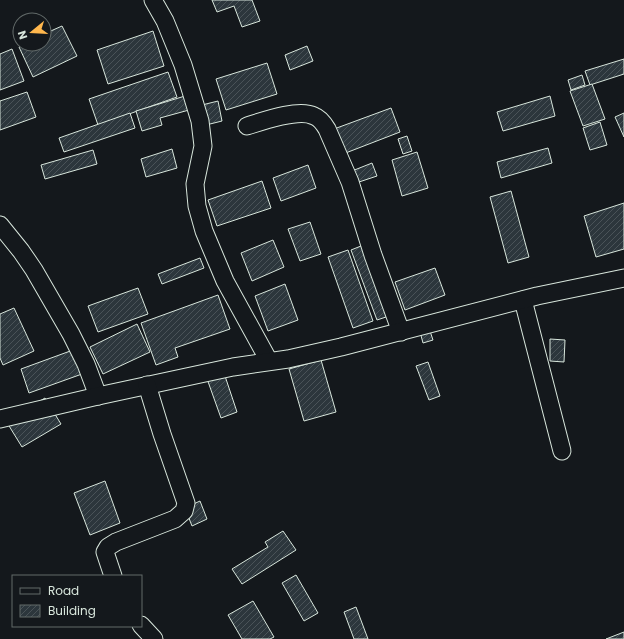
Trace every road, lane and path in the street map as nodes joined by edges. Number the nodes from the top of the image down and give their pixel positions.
1 (153, 0) edge
2 (247, 126) dead end
3 (0, 225) edge
4 (624, 278) edge
5 (523, 300) junction
6 (401, 332) junction
7 (269, 361) junction
8 (147, 385) junction
9 (98, 396) junction
10 (0, 420) edge
11 (562, 451) dead end
12 (113, 575) edge
13 (142, 626) edge
14 (154, 639) edge

1 - 7 street
2 - 6 street
3 - 9 street
4 - 5 street
5 - 6 street
5 - 11 street
6 - 7 street
7 - 8 street
8 - 9 street
8 - 12 street
9 - 10 street
13 - 14 street

